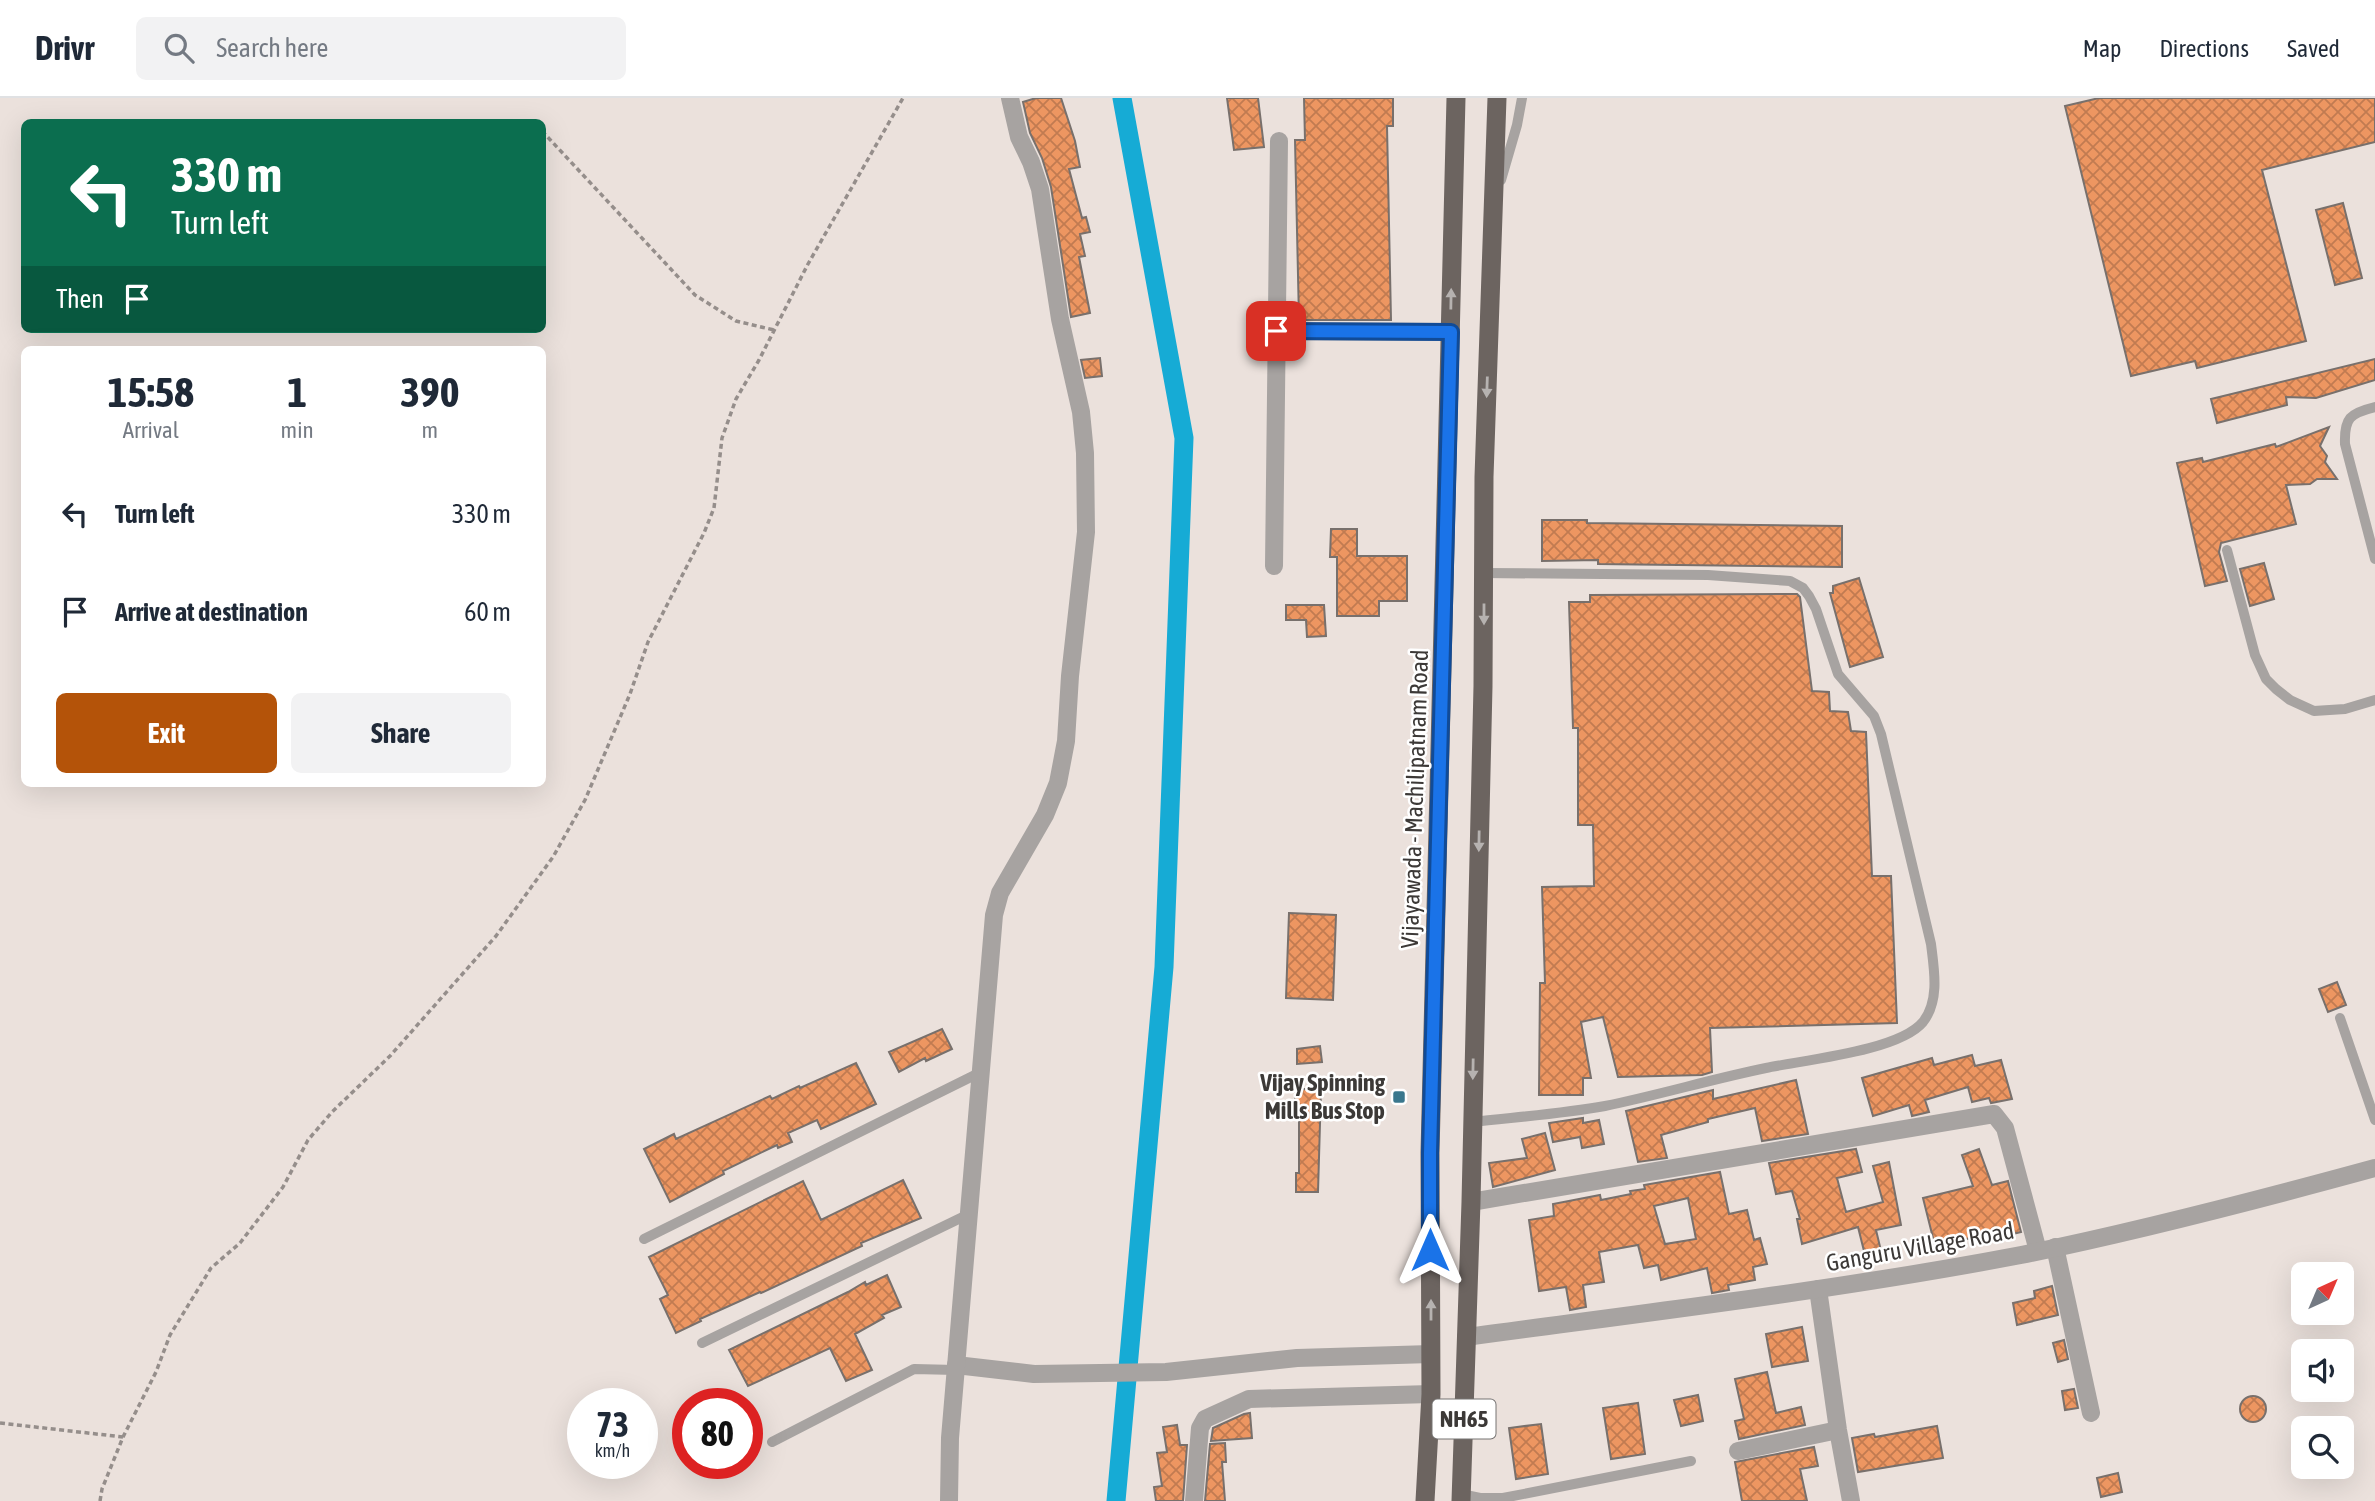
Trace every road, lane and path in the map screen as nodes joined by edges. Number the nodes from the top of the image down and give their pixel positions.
1 (903, 98) edge
2 (1010, 98) edge
3 (1456, 98) edge
4 (1497, 98) edge
5 (1522, 98) edge
6 (546, 135) edge
7 (1279, 141) dead end
8 (1493, 206) junction
9 (774, 330) junction
10 (1276, 331) junction
11 (1451, 332) junction
12 (2375, 407) edge
13 (2227, 550) dead end
14 (2375, 559) edge
15 (1274, 566) dead end
16 (1484, 573) junction
17 (2375, 700) edge
18 (2340, 1018) dead end
19 (981, 1072) junction
20 (2375, 1121) edge
21 (1472, 1122) junction
22 (2373, 1165) edge
23 (1471, 1202) junction
24 (969, 1214) junction
25 (644, 1238) dead end
26 (2046, 1249) junction
27 (1818, 1289) junction
28 (1466, 1336) junction
29 (702, 1343) dead end
30 (1431, 1354) junction
31 (956, 1367) junction
32 (1431, 1394) junction
33 (2091, 1413) dead end
34 (0, 1423) edge
35 (1838, 1430) junction
36 (123, 1437) junction
37 (772, 1442) dead end
38 (1738, 1451) dead end
39 (1691, 1461) dead end
40 (1461, 1497) edge
41 (100, 1501) edge
42 (949, 1501) edge
43 (1194, 1501) edge
44 (1425, 1501) edge
45 (1851, 1501) edge

1 - 9 path
2 - 19 street
11 -> 3 highway, Vijayawada - Machilipatnam Road / NH65
4 - 8 highway, NH65
5 - 8 lane
6 - 9 path
7 - 10 street
8 -> 16 highway, NH65
9 - 36 path
10 - 11 street
10 - 15 street
30 -> 11 highway, Vijayawada - Machilipatnam Road / NH65
12 - 14 lane
13 - 17 lane
16 -> 21 highway, NH65
16 - 21 lane
18 - 20 lane
19 - 24 street
19 - 25 lane
21 - 23 highway, NH65
22 - 26 street, Ganguru Village Road
23 - 26 street
23 - 28 highway, NH65
24 - 29 lane
24 - 31 street
26 - 27 street, Ganguru Village Road
26 - 33 street
27 - 28 street, Ganguru Village Road
27 - 35 street
28 - 40 highway, NH65
30 - 31 street
30 - 32 highway, Vijayawada - Machilipatnam Road / NH65
31 - 37 lane
31 - 42 street
32 - 43 street
32 - 44 highway, Vijayawada - Machilipatnam Road / NH65
34 - 36 path
35 - 38 street
35 - 45 street
36 - 41 path
39 - 40 lane

